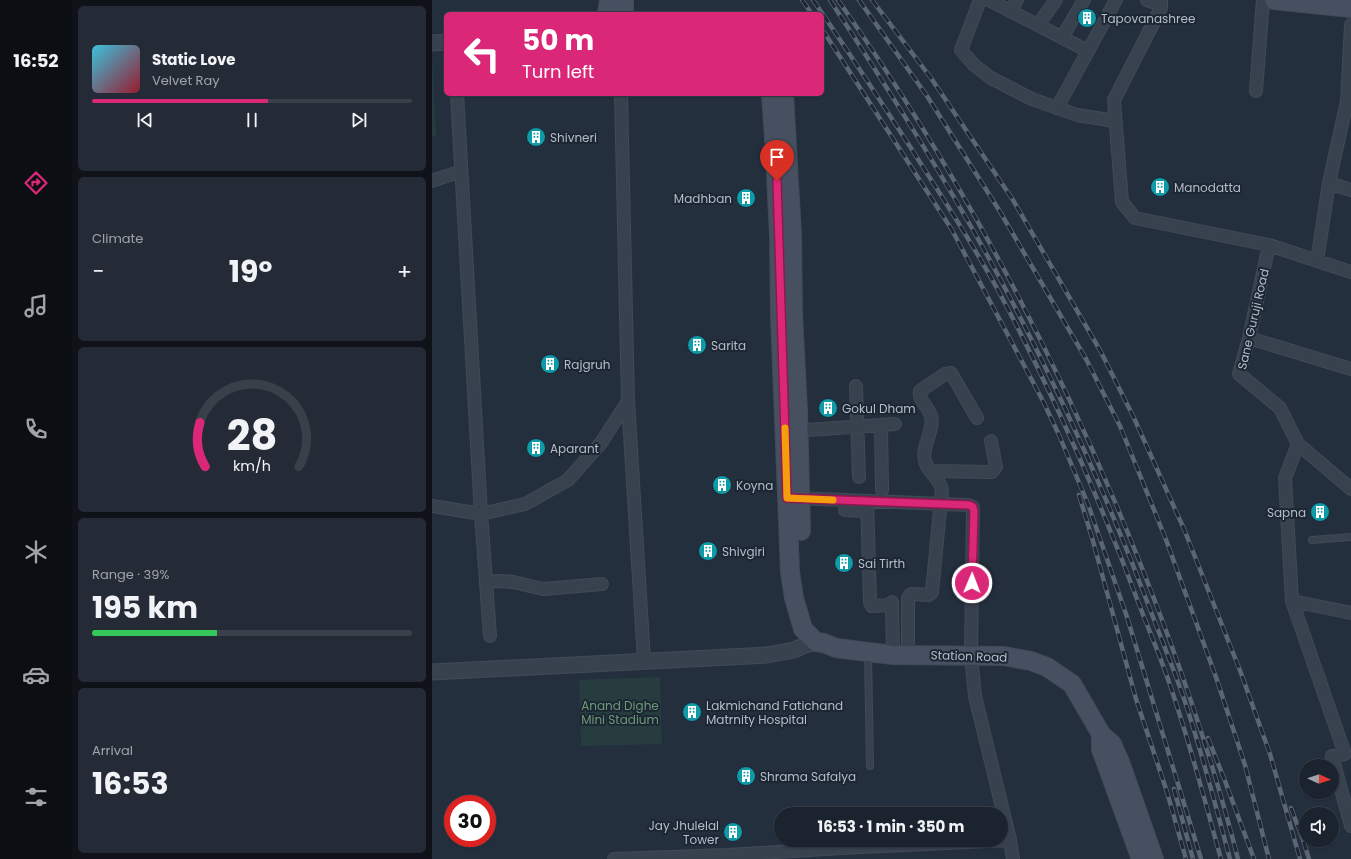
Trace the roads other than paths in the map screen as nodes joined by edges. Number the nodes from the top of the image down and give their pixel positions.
1 (598, 0) edge
2 (608, 0) edge
3 (624, 0) edge
4 (980, 0) edge
5 (989, 0) edge
6 (1017, 0) edge
7 (1056, 0) edge
8 (1084, 0) edge
9 (1116, 0) edge
10 (1147, 0) edge
11 (1154, 0) edge
12 (1161, 0) edge
13 (1263, 0) edge
14 (1274, 0) edge
15 (1351, 8) edge
16 (1010, 11) junction
17 (601, 12) edge
18 (607, 12) edge
19 (624, 12) edge
20 (1351, 24) edge
21 (1038, 25) junction
22 (1062, 38) junction
23 (444, 42) edge
24 (432, 43) edge
25 (1088, 51) junction
26 (1256, 91) dead end
27 (457, 96) edge
28 (621, 96) edge
29 (771, 96) edge
30 (784, 96) edge
31 (1057, 108) junction
32 (1116, 122) junction
33 (782, 153) junction
34 (461, 171) junction
35 (432, 181) edge
36 (1330, 183) junction
37 (1351, 190) edge
38 (1269, 245) junction
39 (1317, 261) junction
40 (1351, 272) edge
41 (1249, 338) junction
42 (1351, 368) edge
43 (856, 386) dead end
44 (628, 402) junction
45 (977, 418) dead end
46 (895, 424) dead end
47 (881, 425) junction
48 (857, 427) junction
49 (792, 431) junction
50 (991, 441) dead end
51 (1298, 444) junction
52 (930, 471) junction
53 (859, 477) dead end
54 (1351, 488) edge
55 (882, 490) dead end
56 (794, 498) junction
57 (940, 504) junction
58 (432, 506) edge
59 (867, 506) junction
60 (845, 510) dead end
61 (481, 514) junction
62 (1351, 536) edge
63 (1312, 540) dead end
64 (486, 582) junction
65 (602, 584) dead end
66 (1292, 601) junction
67 (1351, 613) edge
68 (490, 636) dead end
69 (816, 642) junction
70 (868, 652) junction
71 (901, 655) junction
72 (971, 655) junction
73 (644, 660) junction
74 (432, 672) edge
75 (1348, 753) edge
76 (870, 766) dead end
77 (1131, 812) junction
78 (1351, 826) edge
79 (1010, 840) junction
80 (842, 853) edge
81 (729, 857) edge
82 (614, 859) edge
83 (637, 859) edge
84 (1013, 859) edge
85 (1141, 859) edge
86 (1154, 859) edge

1 - 17 street
2 - 18 main road
3 - 19 main road
4 - 31 street
5 - 16 street
6 - 16 street
7 - 21 street
8 - 22 street
9 - 25 street
10 - 11 street
12 - 32 street
13 - 26 street
14 - 15 main road
16 - 21 street
20 - 36 street
21 - 22 street
22 - 25 street
23 - 24 street
25 - 31 street
27 - 34 street
28 - 44 street
29 - 33 main road
30 - 33 main road
31 - 32 street
32 - 38 street
33 - 49 main road
34 - 35 street
34 - 61 street
36 - 37 street
36 - 39 street
38 - 39 street
38 - 41 street, Sane Guruji Road
39 - 40 street
41 - 42 street
41 - 51 street, Sane Guruji Road
43 - 48 street
44 - 61 street
44 - 73 street
45 - 52 street
46 - 47 street
47 - 48 street
47 - 55 street
48 - 49 street
48 - 53 street
49 - 56 main road
50 - 52 street
51 - 54 street, Sane Guruji Road
51 - 66 street
52 - 57 street
56 - 59 street
56 - 69 main road
57 - 59 street
57 - 71 street
57 - 72 street
58 - 61 street
59 - 60 street
59 - 71 street
61 - 64 street
62 - 63 lane
64 - 65 street
64 - 68 street
66 - 67 street
66 - 75 street
69 - 70 main road, Station Road
69 - 73 street
70 - 71 main road, Station Road
70 - 76 lane
71 - 72 main road, Station Road
72 - 77 main road, Station Road
72 - 79 street
73 - 74 street
75 - 78 street
77 - 85 main road, Station Road
77 - 86 main road
79 - 80 street
79 - 84 street
80 - 81 street
81 - 83 street
82 - 83 street

